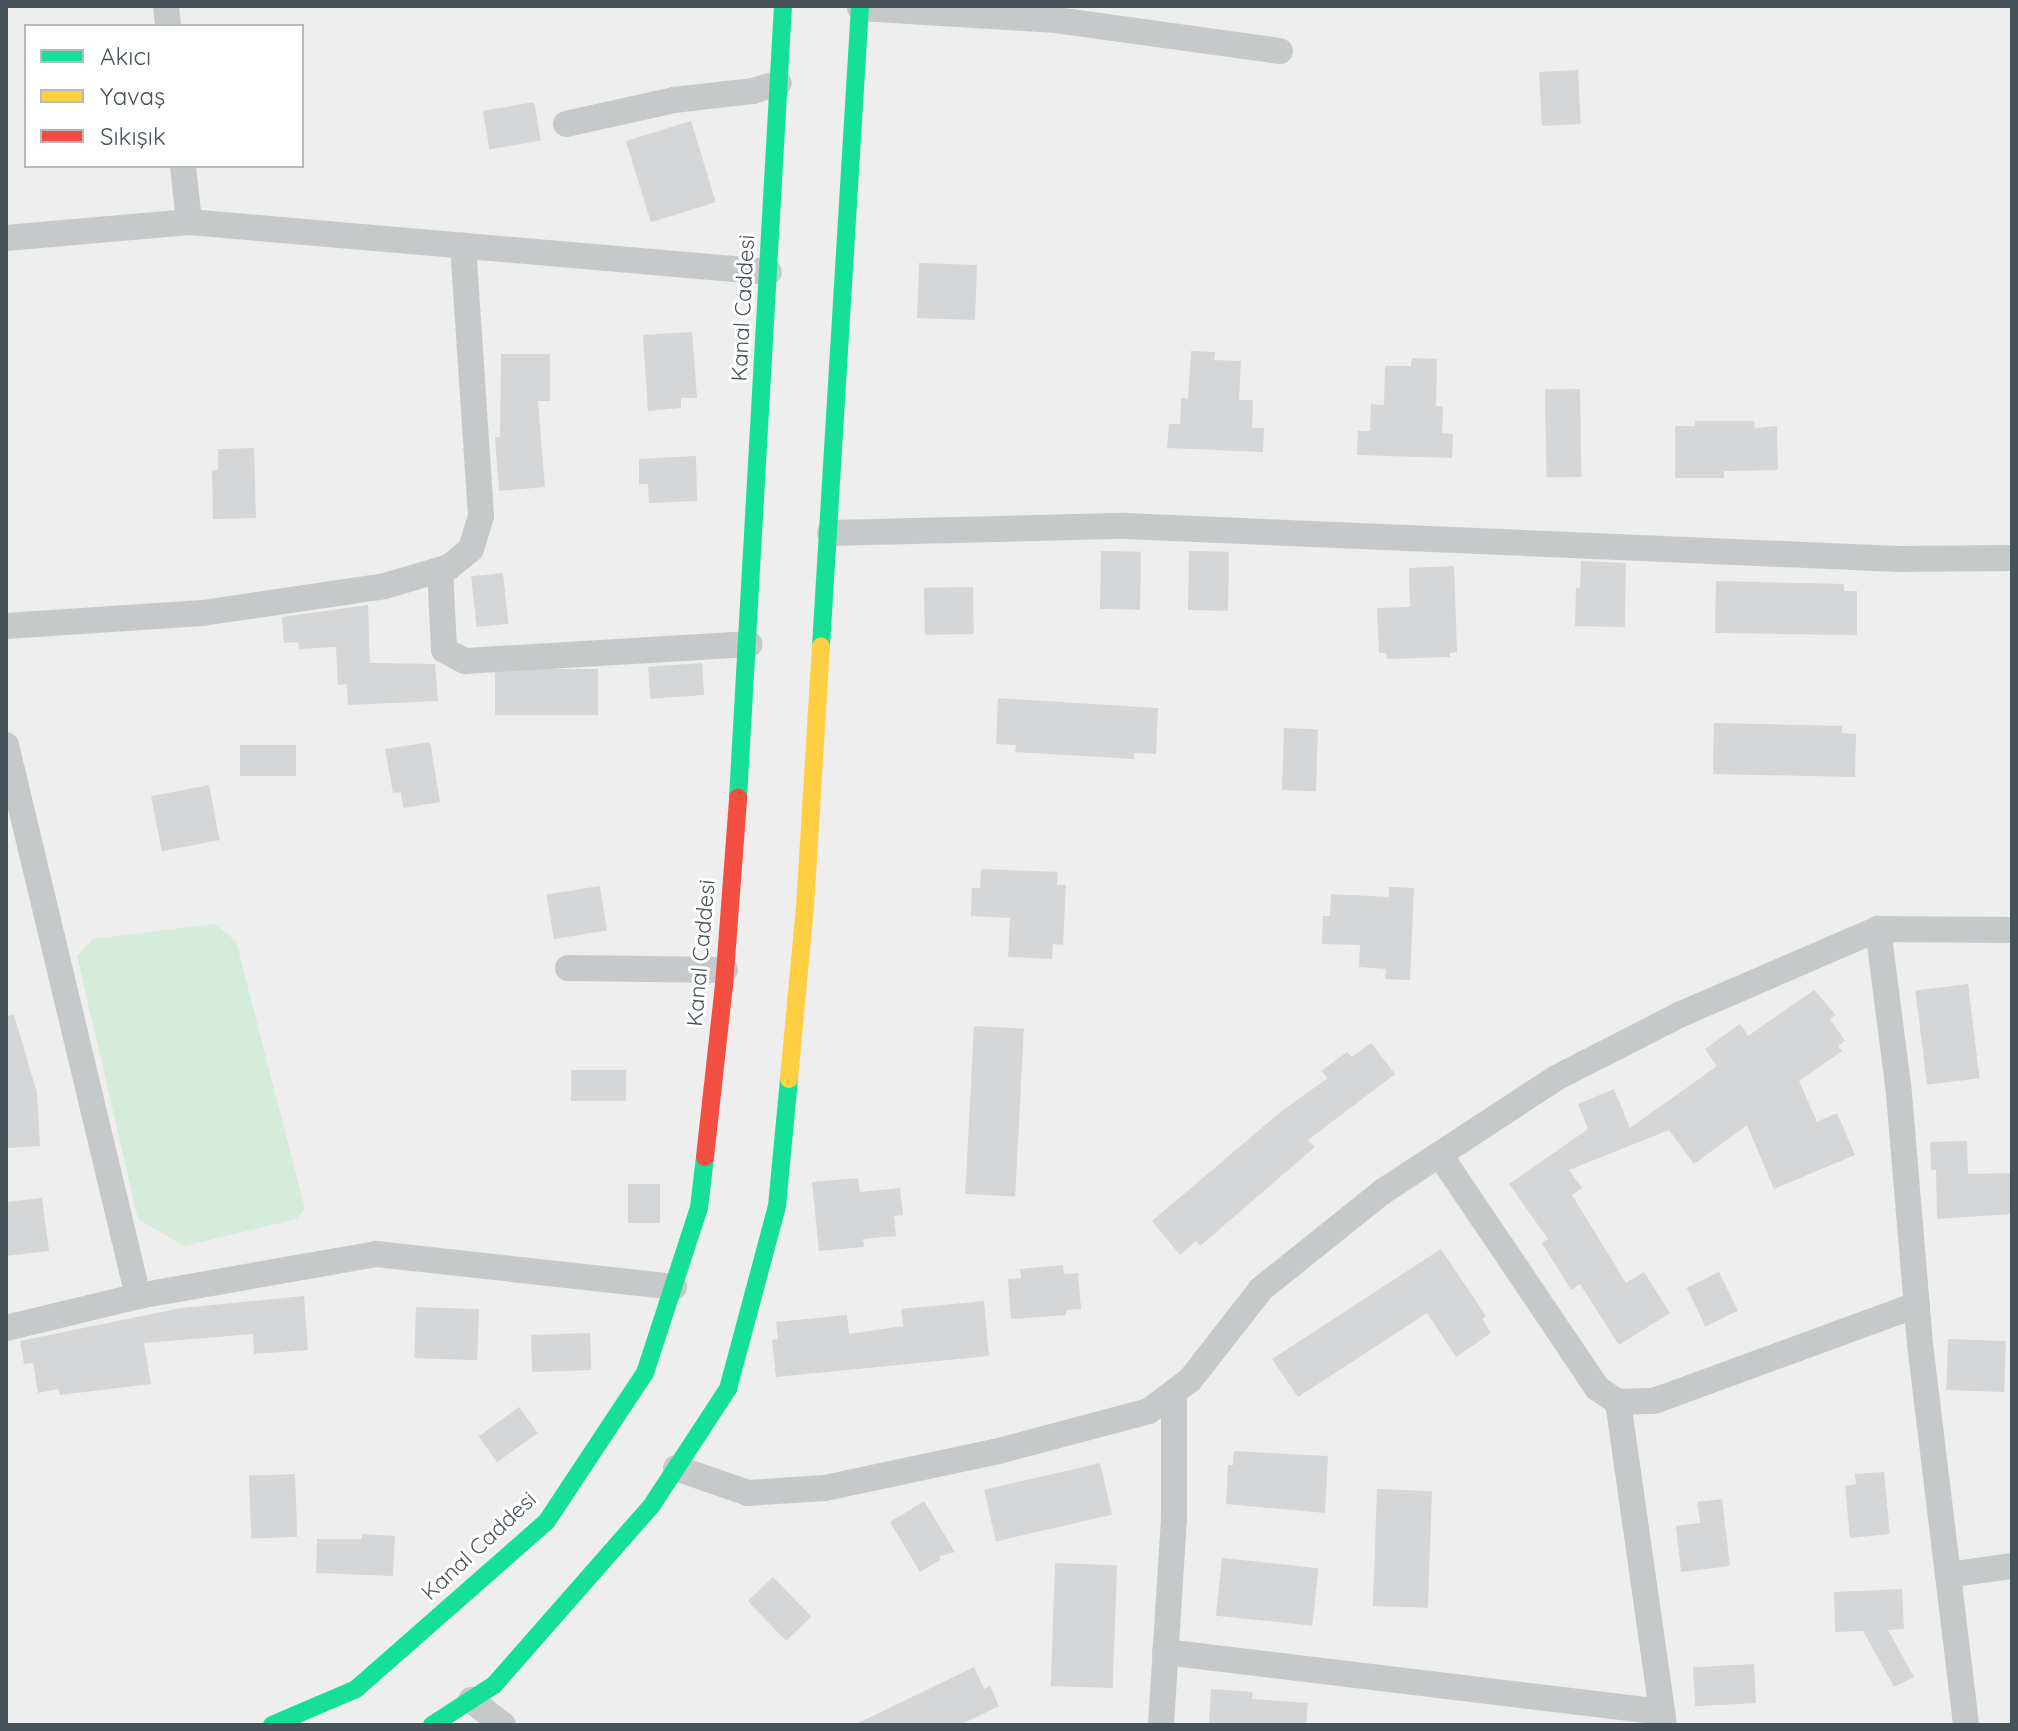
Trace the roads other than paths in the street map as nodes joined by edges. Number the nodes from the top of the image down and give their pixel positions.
1 (783, 6) edge
2 (860, 7) edge
3 (1280, 51) dead end
4 (779, 83) junction
5 (566, 124) dead end
6 (183, 168) edge
7 (189, 222) junction
8 (6, 238) edge
9 (463, 246) junction
10 (769, 272) junction
11 (830, 533) junction
12 (2012, 558) edge
13 (440, 570) junction
14 (6, 626) edge
15 (749, 644) junction
16 (6, 745) edge
17 (1878, 929) junction
18 (2012, 930) edge
19 (568, 968) dead end
20 (725, 970) junction
21 (1440, 1155) junction
22 (674, 1287) junction
23 (138, 1296) junction
24 (1917, 1305) junction
25 (6, 1328) edge
26 (1174, 1392) junction
27 (1618, 1402) junction
28 (676, 1468) junction
29 (2012, 1566) edge
30 (1948, 1575) junction
31 (1165, 1652) junction
32 (471, 1700) junction
33 (1663, 1718) edge
34 (272, 1725) edge
35 (432, 1725) edge
36 (503, 1725) edge
37 (1161, 1725) edge
38 (1966, 1725) edge

1 - 4 main road, Kanal Caddesi
2 - 3 street
2 - 11 main road
4 - 5 street
4 - 10 main road, Kanal Caddesi
6 - 7 street
7 - 8 street
7 - 9 street
9 - 10 street
9 - 13 street
10 - 15 main road, Kanal Caddesi
11 - 12 street
11 - 28 main road
13 - 14 street
13 - 15 street
15 - 20 main road, Kanal Caddesi
16 - 23 street
17 - 18 street
17 - 21 street
17 - 24 street
19 - 20 street
20 - 22 main road, Kanal Caddesi
21 - 26 street
21 - 27 street
22 - 23 street
22 - 34 main road, Kanal Caddesi
23 - 25 street
24 - 27 street
24 - 30 street
26 - 28 street
26 - 31 street
27 - 33 street
28 - 32 main road
29 - 30 street
30 - 38 street
31 - 33 street
31 - 37 street
32 - 35 main road
32 - 36 street

